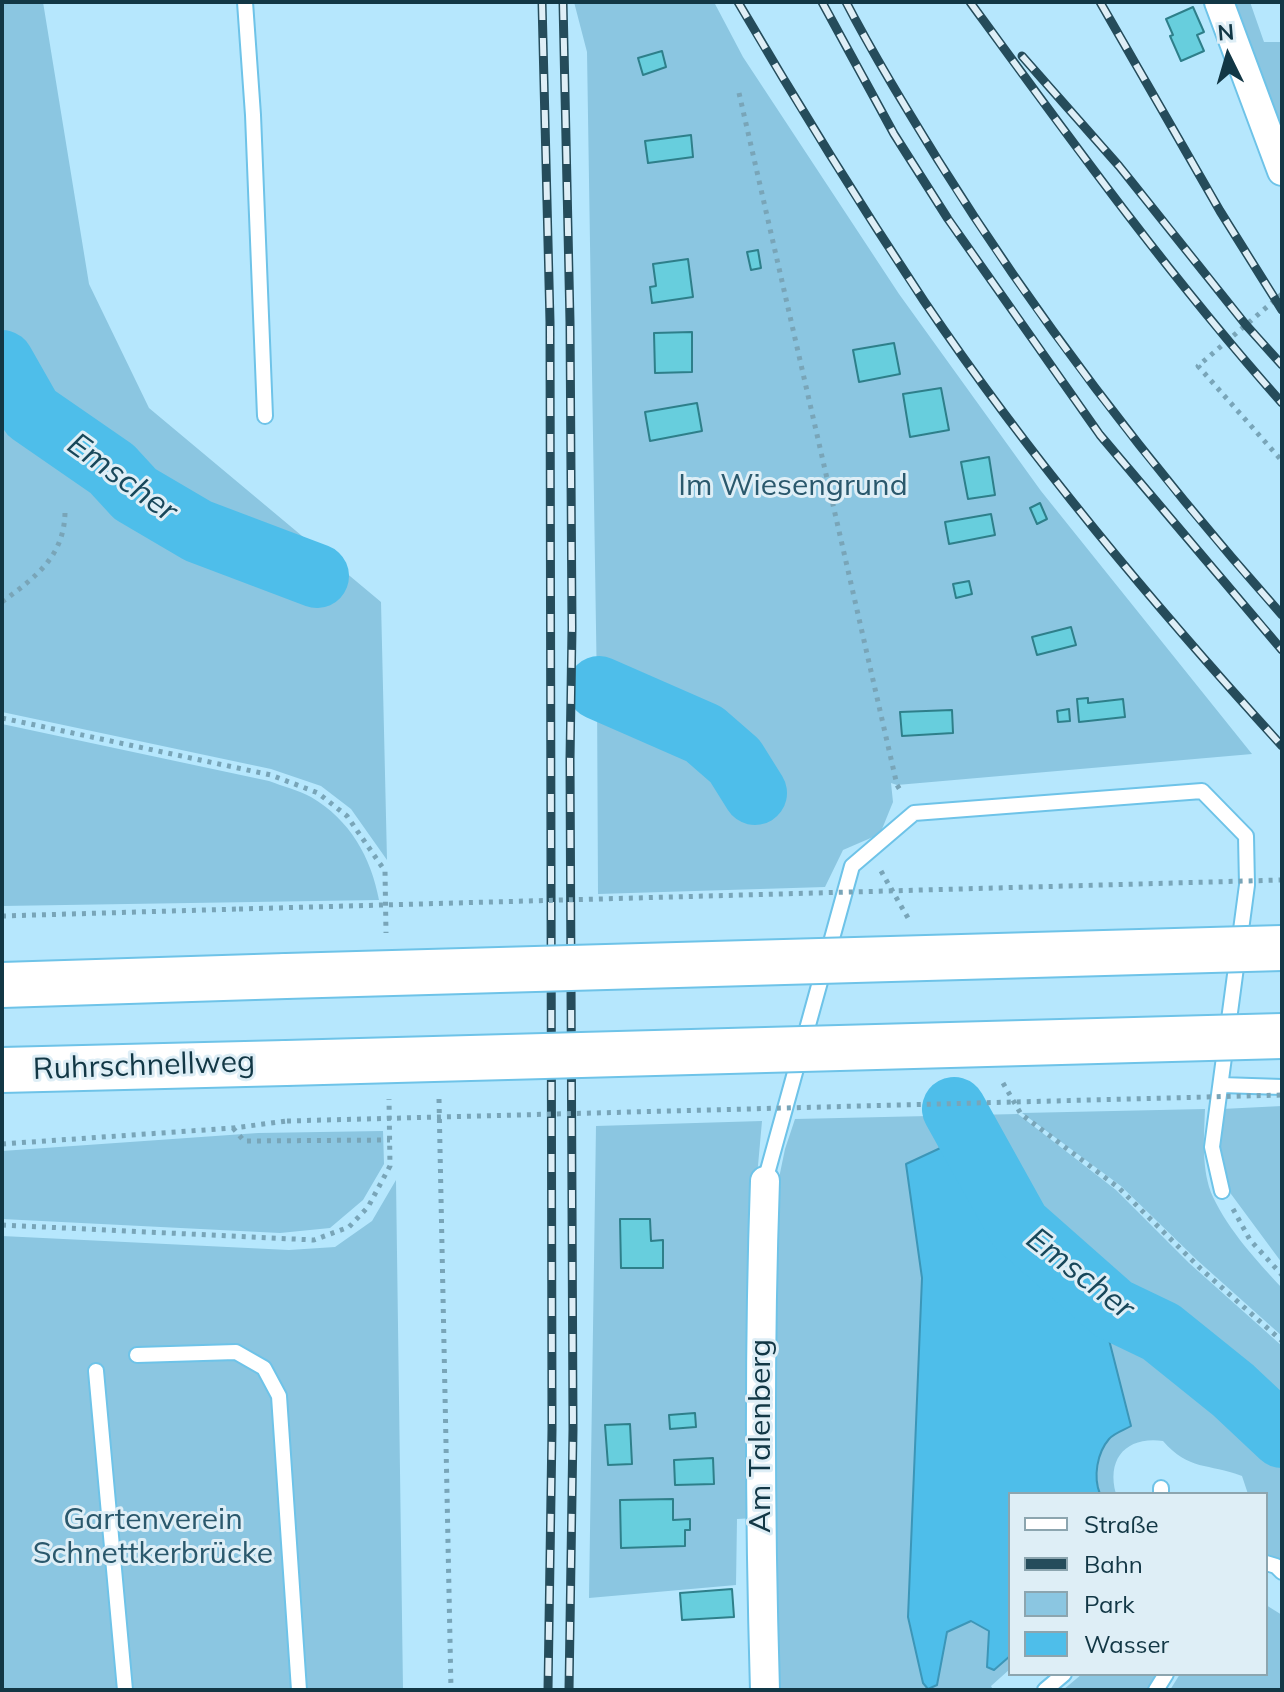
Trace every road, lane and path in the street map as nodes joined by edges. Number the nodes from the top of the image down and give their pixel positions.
1 (245, 2) edge
2 (1219, 2) edge
3 (739, 93) dead end
4 (1282, 171) edge
5 (1282, 294) edge
6 (265, 416) dead end
7 (1282, 461) edge
8 (65, 508) dead end
9 (2, 602) edge
10 (914, 813) junction
11 (870, 851) junction
12 (1282, 880) edge
13 (2, 916) edge
14 (909, 920) dead end
15 (1282, 948) edge
16 (2, 985) edge
17 (1282, 1036) edge
18 (2, 1070) edge
19 (997, 1073) dead end
20 (1221, 1085) junction
21 (1282, 1087) edge
22 (439, 1094) dead end
23 (1282, 1095) edge
24 (233, 1128) junction
25 (390, 1140) dead end
26 (2, 1144) edge
27 (765, 1181) joint
28 (1222, 1191) joint
29 (1282, 1275) edge
30 (1282, 1341) edge
31 (137, 1355) dead end
32 (96, 1371) dead end
33 (1062, 1676) edge
34 (125, 1690) edge
35 (299, 1690) edge
36 (451, 1690) edge
37 (765, 1690) edge
38 (1045, 1690) edge

1 - 6 lane
2 - 4 street
3 - 10 path
5 - 7 path
8 - 9 path
10 - 11 lane
10 - 20 lane
11 - 14 path
11 - 27 lane
12 - 13 path, bridge
15 - 16 highway, bridge
17 - 18 highway, Ruhrschnellweg, bridge
19 - 30 path
20 - 21 lane
20 - 28 lane
22 - 36 path
23 - 24 path, bridge
24 - 25 path
24 - 26 path
27 - 37 street, Am Talenberg
28 - 29 path
31 - 35 lane
32 - 34 lane
33 - 38 lane

